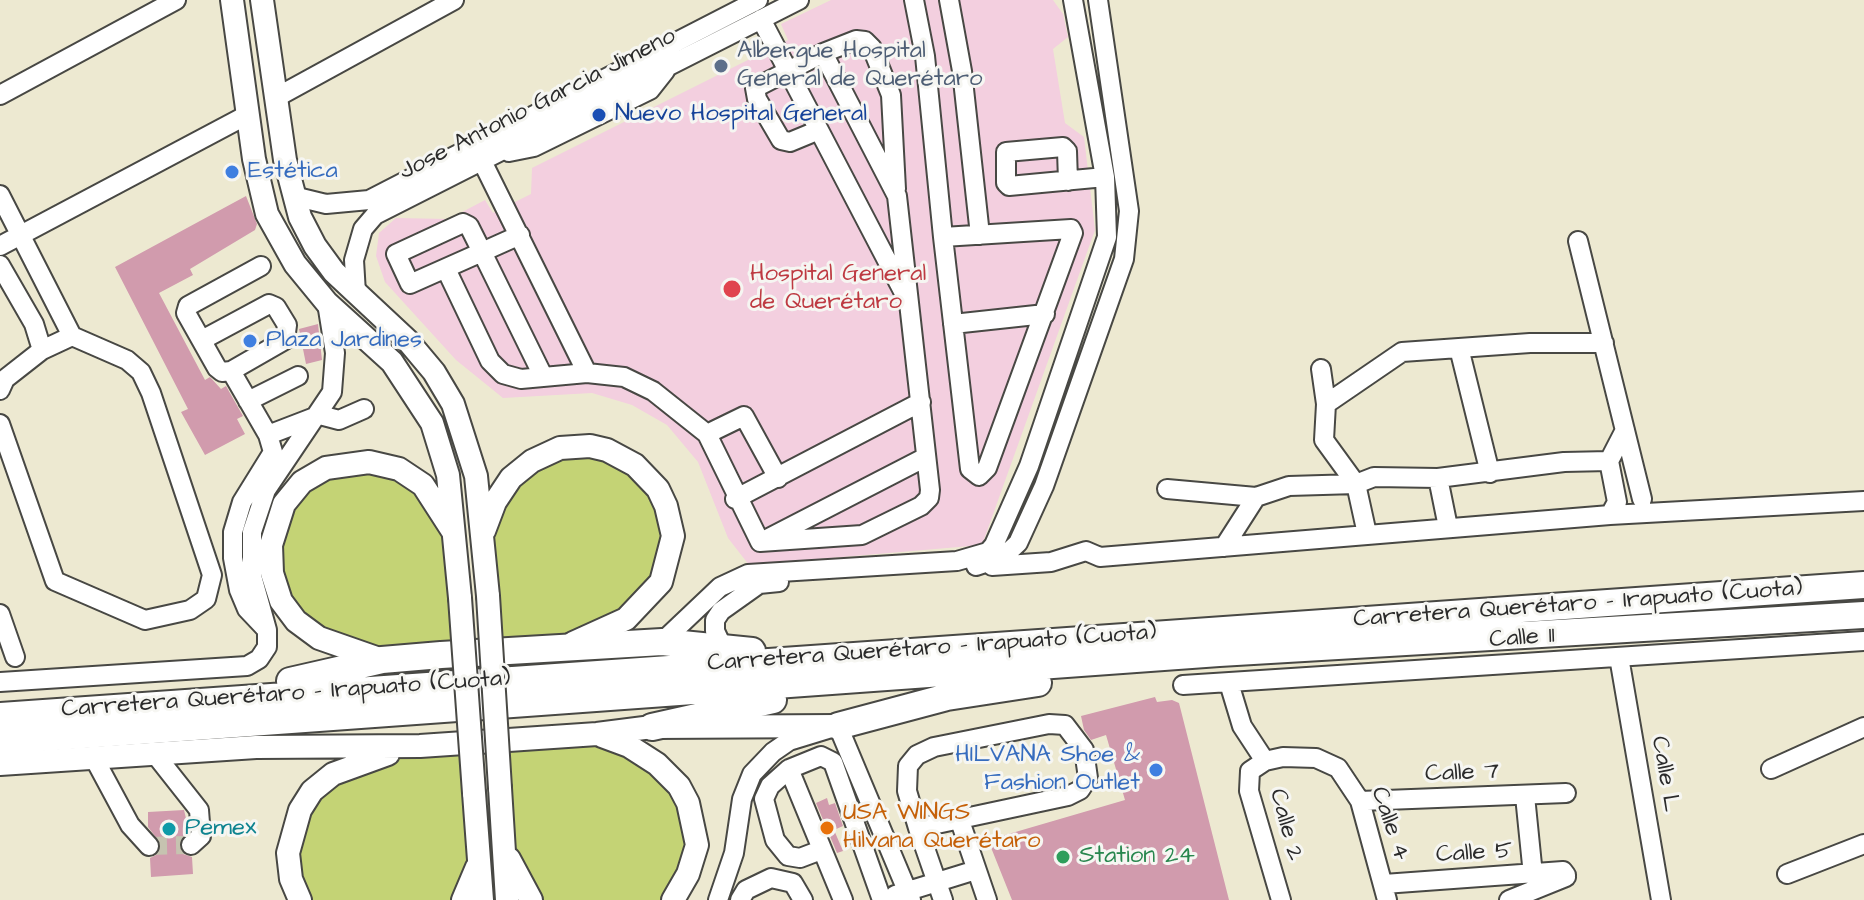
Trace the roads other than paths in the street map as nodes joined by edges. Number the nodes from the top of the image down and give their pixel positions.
1 (176, 0) edge
2 (232, 0) edge
3 (262, 0) edge
4 (454, 0) edge
5 (799, 0) edge
6 (914, 0) edge
7 (949, 0) edge
8 (1098, 0) edge
9 (1074, 1) edge
10 (759, 9) edge
11 (823, 53) junction
12 (789, 69) junction
13 (0, 95) edge
14 (277, 97) junction
15 (247, 115) junction
16 (819, 130) junction
17 (969, 137) junction
18 (935, 138) junction
19 (481, 153) junction
20 (1105, 177) junction
21 (1068, 181) dead end
22 (403, 192) junction
23 (0, 195) edge
24 (293, 196) junction
25 (897, 196) junction
26 (23, 233) junction
27 (520, 235) junction
28 (980, 235) junction
29 (943, 237) junction
30 (1578, 241) dead end
31 (0, 246) edge
32 (482, 252) junction
33 (0, 265) edge
34 (261, 266) dead end
35 (446, 269) junction
36 (356, 293) junction
37 (327, 303) junction
38 (909, 304) junction
39 (1045, 314) junction
40 (953, 324) junction
41 (72, 336) junction
42 (202, 340) junction
43 (1604, 343) junction
44 (1459, 348) junction
45 (42, 350) junction
46 (1029, 360) junction
47 (1321, 369) dead end
48 (231, 371) junction
49 (1062, 371) junction
50 (587, 373) junction
51 (298, 376) dead end
52 (543, 376) junction
53 (0, 390) edge
54 (248, 401) junction
55 (921, 402) junction
56 (1326, 404) junction
57 (364, 409) dead end
58 (320, 415) junction
59 (0, 424) edge
60 (1625, 430) junction
61 (707, 434) junction
62 (268, 435) junction
63 (926, 457) junction
64 (1609, 461) junction
65 (1490, 473) junction
66 (778, 478) junction
67 (1438, 478) junction
68 (1356, 484) junction
69 (1167, 489) dead end
70 (1256, 497) junction
71 (735, 499) junction
72 (1864, 501) edge
73 (1645, 506) junction
74 (1613, 509) junction
75 (1448, 527) junction
76 (1367, 534) junction
77 (456, 535) junction
78 (483, 536) junction
79 (760, 542) junction
80 (1224, 547) junction
81 (957, 561) junction
82 (976, 566) junction
83 (1864, 585) edge
84 (0, 614) edge
85 (1864, 615) edge
86 (267, 630) junction
87 (1864, 641) edge
88 (662, 642) junction
89 (722, 646) junction
90 (556, 649) junction
91 (1219, 653) junction
92 (15, 657) dead end
93 (1619, 657) junction
94 (800, 658) junction
95 (382, 660) junction
96 (860, 680) junction
97 (0, 682) edge
98 (1229, 683) junction
99 (1183, 685) dead end
100 (197, 702) junction
101 (0, 716) edge
102 (838, 726) junction
103 (652, 727) junction
104 (1864, 727) edge
105 (597, 734) junction
106 (0, 741) edge
107 (420, 746) junction
108 (154, 753) junction
109 (94, 758) junction
110 (1265, 761) junction
111 (0, 764) edge
112 (789, 769) junction
113 (1771, 769) dead end
114 (1566, 793) dead end
115 (1525, 796) junction
116 (1360, 801) junction
117 (959, 818) junction
118 (918, 828) junction
119 (1864, 844) edge
120 (191, 845) dead end
121 (149, 846) dead end
122 (504, 847) junction
123 (821, 850) junction
124 (480, 858) junction
125 (976, 870) junction
126 (1787, 874) dead end
127 (1533, 875) junction
128 (936, 882) junction
129 (1385, 892) edge
130 (909, 895) edge
131 (300, 900) edge
132 (463, 900) edge
133 (482, 900) edge
134 (507, 900) edge
135 (531, 900) edge
136 (673, 900) edge
137 (718, 900) edge
138 (740, 900) edge
139 (803, 900) edge
140 (843, 900) edge
141 (882, 900) edge
142 (943, 900) edge
143 (987, 900) edge
144 (1281, 900) edge
145 (1509, 900) edge
146 (1661, 900) edge

1 - 13 street
2 - 15 main road
3 - 14 main road
4 - 14 street
5 - 10 street, Jose Antonio Garcia Jimeno
6 - 18 street
7 - 17 street
8 - 82 street
9 - 20 street
10 - 12 street
10 - 19 street, Jose Antonio Garcia Jimeno
10 - 19 street, Jose Antonio Garcia Jimeno
11 - 12 street
11 - 25 street
11 - 25 street
12 - 16 street
12 - 16 street
14 - 24 main road
15 - 26 street
15 - 37 main road
16 - 38 street
17 - 18 street
17 - 28 street
18 - 29 street
19 - 22 street, Jose Antonio Garcia Jimeno
19 - 27 street
20 - 21 street
20 - 49 street
22 - 24 street, Jose Antonio Garcia Jimeno
22 - 36 street, Jose Antonio Garcia Jimeno
23 - 26 street
24 - 36 main road
25 - 38 street
26 - 31 street
26 - 41 street
27 - 32 street
27 - 50 street
28 - 29 street
28 - 39 street
29 - 40 street
30 - 43 street
32 - 35 street
32 - 35 street
32 - 52 street
33 - 45 street
34 - 42 street
35 - 52 street
36 - 78 main road
37 - 58 street
37 - 77 main road
38 - 55 street
39 - 40 street
39 - 46 street
40 - 46 street
41 - 45 street
41 - 59 street
42 - 48 street
42 - 48 street
43 - 44 street
43 - 60 street
44 - 56 street
44 - 65 street
45 - 53 street
46 - 49 street
47 - 56 street
48 - 54 street
49 - 81 street
50 - 52 street
50 - 61 street
51 - 54 street
54 - 62 street
55 - 63 street
55 - 66 street
56 - 68 street
57 - 58 street
58 - 62 street
58 - 86 street
60 - 64 street
60 - 73 street
61 - 66 street
61 - 71 street
62 - 86 street
63 - 79 street
63 - 79 street
64 - 65 street
64 - 74 street
65 - 67 street
66 - 71 street
67 - 68 street
67 - 75 street
68 - 70 street
68 - 76 street
69 - 70 street
70 - 80 street
71 - 79 street
72 - 73 street
73 - 74 street
74 - 75 street
75 - 76 street
76 - 80 street
77 - 95 main road
77 - 124 main road, bridge
78 - 90 main road
78 - 122 main road, bridge
80 - 82 street
81 - 82 street
81 - 88 street
82 - 89 street
83 - 94 highway, Carretera Querétaro - Irapuato (Cuota)
84 - 92 street
85 - 91 highway, Carretera Querétaro - Irapuato (Cuota)
86 - 97 street
87 - 93 street, Calle 11
88 - 89 highway
88 - 90 highway
89 - 94 highway
90 - 95 highway
91 - 96 highway, Carretera Querétaro - Irapuato (Cuota)
91 - 102 highway
93 - 98 street, Calle 11
93 - 146 street, Calle L
94 - 100 highway, Carretera Querétaro - Irapuato (Cuota)
95 - 100 highway
96 - 103 highway
96 - 106 highway, Carretera Querétaro - Irapuato (Cuota)
98 - 99 street, Calle 11
98 - 110 street, Calle 2
100 - 101 highway, Carretera Querétaro - Irapuato (Cuota)
102 - 103 main road
102 - 130 street
102 - 137 street
103 - 105 main road
104 - 113 street
105 - 107 main road
105 - 136 main road
107 - 108 main road
107 - 131 main road
108 - 109 main road
108 - 120 street
109 - 111 main road
109 - 121 street
110 - 116 street, Calle 4
110 - 144 street, Calle 2
112 - 123 street
112 - 123 street
112 - 141 street
114 - 115 street, Calle 7
115 - 116 street, Calle 7
115 - 127 street
116 - 129 street, Calle 4
117 - 118 street
117 - 118 street
117 - 125 street
118 - 128 street
119 - 126 street
122 - 134 main road
122 - 135 main road
123 - 140 street
124 - 132 main road
124 - 133 main road
125 - 128 street
125 - 143 street
127 - 129 street, Calle 5
127 - 145 street, Calle 5
128 - 130 street
128 - 142 street
130 - 141 street
138 - 139 street

